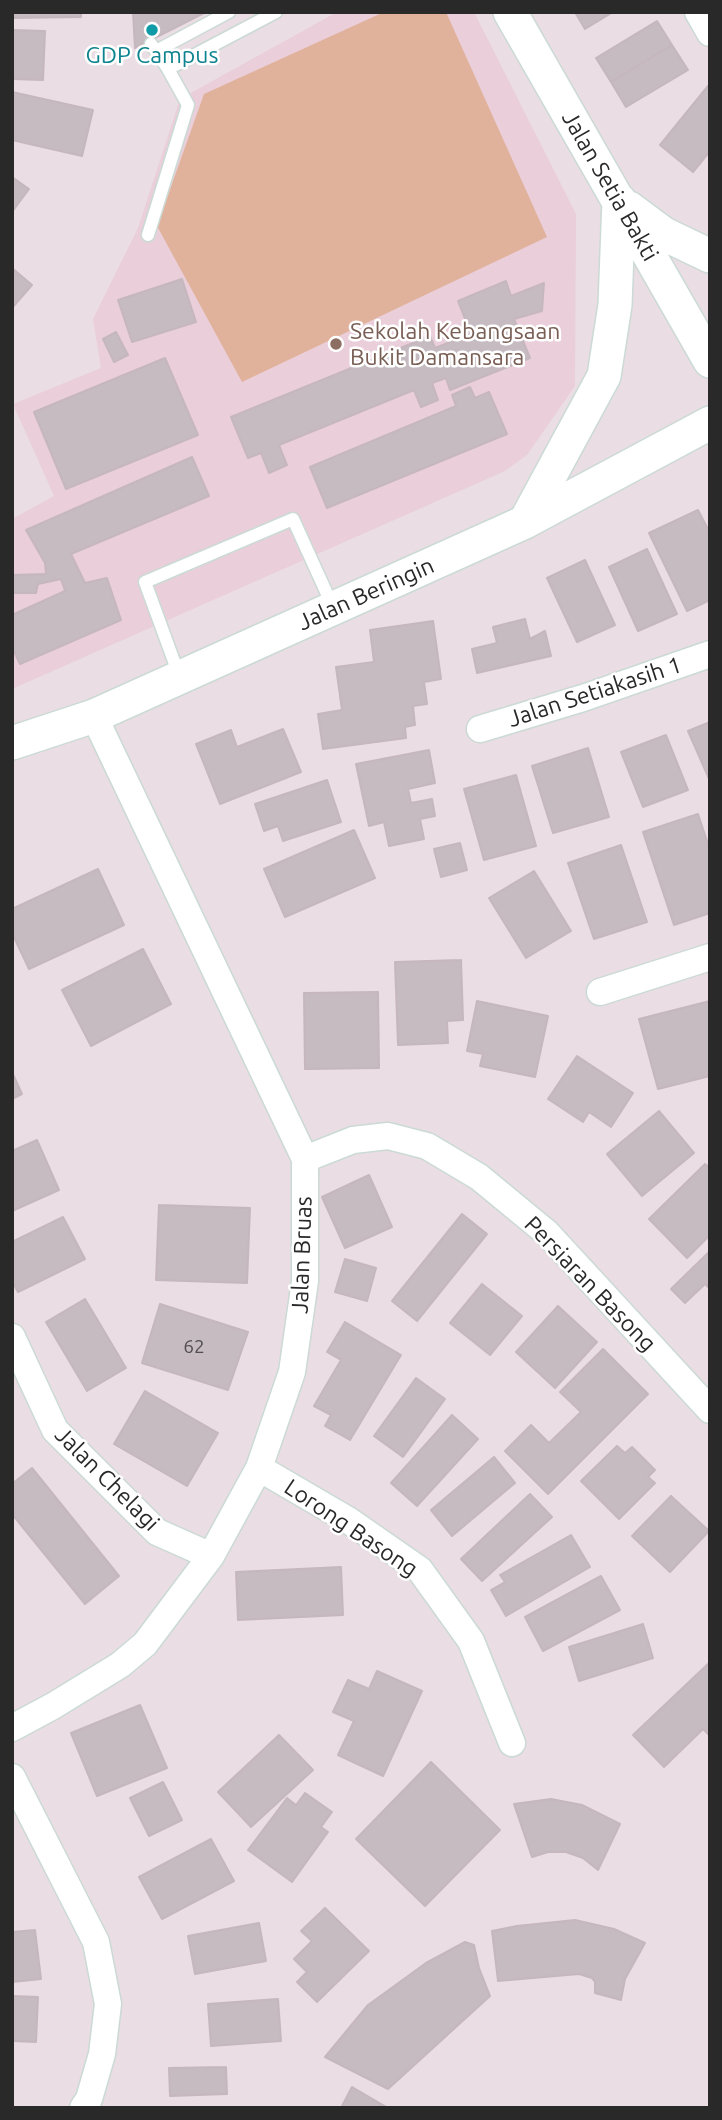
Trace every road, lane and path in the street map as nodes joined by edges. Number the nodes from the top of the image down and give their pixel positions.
1 (229, 12) edge
2 (276, 12) edge
3 (510, 12) edge
4 (698, 12) edge
5 (710, 33) edge
6 (168, 69) junction
7 (619, 200) junction
8 (148, 235) dead end
9 (710, 256) edge
10 (710, 361) edge
11 (710, 423) edge
12 (525, 522) junction
13 (334, 609) junction
14 (710, 654) edge
15 (180, 679) junction
16 (94, 716) junction
17 (480, 729) dead end
18 (12, 743) edge
19 (710, 957) edge
20 (600, 992) dead end
21 (305, 1159) junction
22 (12, 1337) edge
23 (710, 1410) edge
24 (260, 1468) junction
25 (211, 1556) junction
26 (12, 1728) edge
27 (512, 1744) dead end
28 (12, 1777) edge
29 (83, 2108) edge

1 - 6 lane
2 - 6 lane
3 - 7 street, Jalan Setia Bakti
4 - 5 street
6 - 8 lane
7 - 9 street
7 - 10 street, Jalan Setia Bakti
7 - 12 street
11 - 12 street, Jalan Beringin
12 - 13 street, Jalan Beringin
13 - 15 street, Jalan Beringin
13 - 15 lane
14 - 17 street, Jalan Setiakasih 1
15 - 16 street, Jalan Beringin
16 - 18 street, Jalan Beringin
16 - 21 street, Jalan Bruas
19 - 20 street
21 - 23 street, Persiaran Basong
21 - 24 street, Jalan Bruas
22 - 25 street, Jalan Chelagi
24 - 25 street, Jalan Bruas
24 - 27 street, Lorong Basong
25 - 26 street, Jalan Bruas
28 - 29 street

